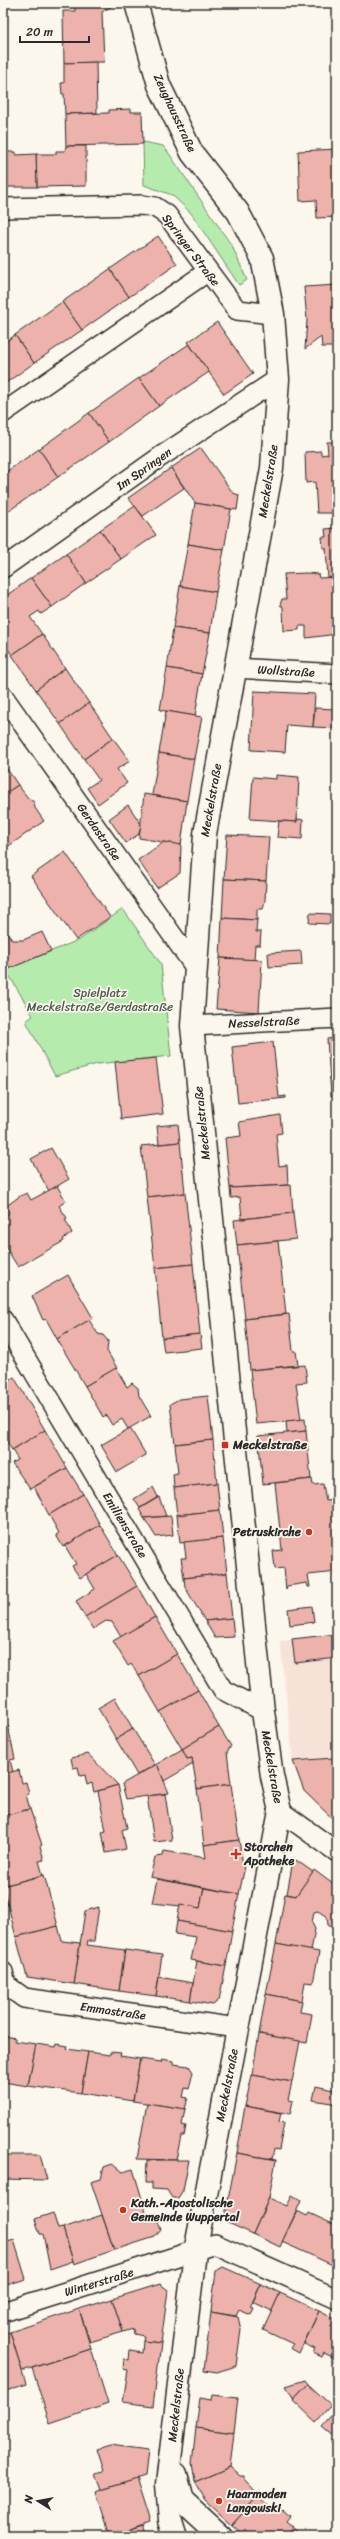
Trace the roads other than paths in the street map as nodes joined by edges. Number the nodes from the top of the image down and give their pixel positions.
1 (136, 3) edge
2 (3, 208) edge
3 (238, 212) joint
4 (208, 272) junction
5 (273, 314) junction
6 (278, 379) junction
7 (3, 413) edge
8 (6, 559) edge
9 (234, 668) junction
10 (337, 674) edge
11 (3, 696) edge
12 (195, 967) junction
13 (337, 1018) edge
14 (192, 1026) junction
15 (6, 1334) edge
16 (263, 1711) junction
17 (280, 1811) junction
18 (337, 1852) edge
19 (3, 1972) edge
20 (237, 2028) junction
21 (195, 2252) junction
22 (337, 2299) edge
23 (3, 2312) edge
24 (172, 2459) junction
25 (175, 2536) edge
26 (221, 2536) edge

1 - 3 street, Zeughausstraße
2 - 4 street, Springer Straße
3 - 5 street, Meckelstraße
4 - 5 street, Springer Straße
4 - 7 street
5 - 6 street, Meckelstraße
6 - 8 street, Im Springen
6 - 9 street, Meckelstraße
9 - 10 street, Wollstraße
9 - 12 street, Meckelstraße
11 - 12 street, Gerdastraße
12 - 14 street, Meckelstraße
13 - 14 street, Nesselstraße
14 - 16 street, Meckelstraße
15 - 16 street, Emilienstraße
16 - 17 street, Meckelstraße
17 - 18 street
17 - 20 street, Meckelstraße
19 - 20 street, Emmastraße
20 - 21 street, Meckelstraße
21 - 22 street, Winterstraße
21 - 23 street, Winterstraße
21 - 24 street, Meckelstraße
24 - 25 street, Meckelstraße
24 - 26 street

